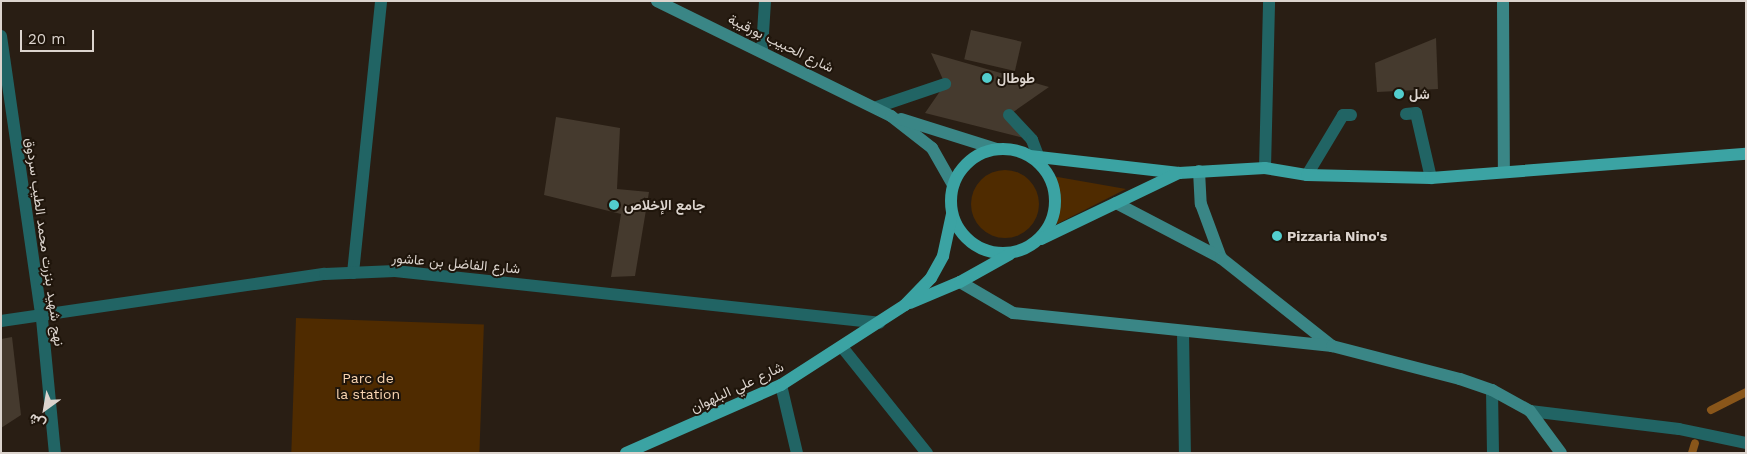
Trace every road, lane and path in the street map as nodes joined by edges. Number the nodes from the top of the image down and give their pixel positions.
1 (381, 1) edge
2 (657, 1) edge
3 (765, 1) edge
4 (1269, 1) edge
5 (1503, 1) edge
6 (1, 36) edge
7 (762, 49) junction
8 (944, 84) dead end
9 (876, 107) junction
10 (1406, 114) dead end
11 (1009, 115) dead end
12 (1351, 115) dead end
13 (891, 116) junction
14 (996, 149) junction
15 (1746, 154) edge
16 (1035, 157) junction
17 (1266, 168) junction
18 (1504, 170) junction
19 (1199, 171) junction
20 (1178, 172) junction
21 (1307, 175) junction
22 (1431, 178) junction
23 (953, 184) junction
24 (1116, 203) junction
25 (952, 214) junction
26 (1038, 241) junction
27 (1011, 253) junction
28 (1221, 258) junction
29 (352, 273) junction
30 (960, 282) junction
31 (905, 305) junction
32 (42, 318) junction
33 (1, 321) edge
34 (879, 323) junction
35 (1183, 331) junction
36 (1332, 346) junction
37 (842, 347) junction
38 (781, 385) junction
39 (1492, 390) junction
40 (1530, 411) junction
41 (1746, 443) edge
42 (55, 453) edge
43 (626, 453) edge
44 (797, 453) edge
45 (927, 453) edge
46 (1185, 453) edge
47 (1493, 453) edge
48 (1561, 453) edge

1 - 29 street
2 - 7 street, شارع الحبيب بورقيبة
3 - 7 street
4 - 17 street
5 - 18 street
6 - 32 street, نهج شهيد بنزرت محمد الطيب سردوق
7 - 9 street, شارع الحبيب بورقيبة
8 - 9 street
9 - 13 street, شارع الحبيب بورقيبة
10 - 22 street
11 - 16 street
12 - 21 street
13 - 14 street
13 - 23 street
14 - 16 main road
14 - 23 main road
15 - 18 main road
16 - 20 main road
16 - 26 main road
17 - 19 main road
17 - 21 main road
18 - 22 main road
19 - 20 main road
19 - 28 street
20 - 24 main road
21 - 22 main road
23 - 25 main road
24 - 26 main road
24 - 28 street
25 - 27 main road
25 - 31 main road
26 - 27 main road
27 - 30 main road
28 - 36 street
29 - 32 street, شارع الفاضل بن عاشور
29 - 34 street, شارع الفاضل بن عاشور
30 - 31 main road
30 - 35 street
31 - 34 main road, شارع علي البلهوان
32 - 33 street, شارع الفاضل بن عاشور
32 - 42 street, نهج شهيد بنزرت محمد الطيب سردوق
34 - 37 main road, شارع علي البلهوان
35 - 36 street
35 - 46 street
36 - 39 street
37 - 38 main road, شارع علي البلهوان
37 - 45 street
38 - 43 main road, شارع علي البلهوان
38 - 44 street
39 - 40 street
39 - 47 street
40 - 41 street
40 - 48 street

